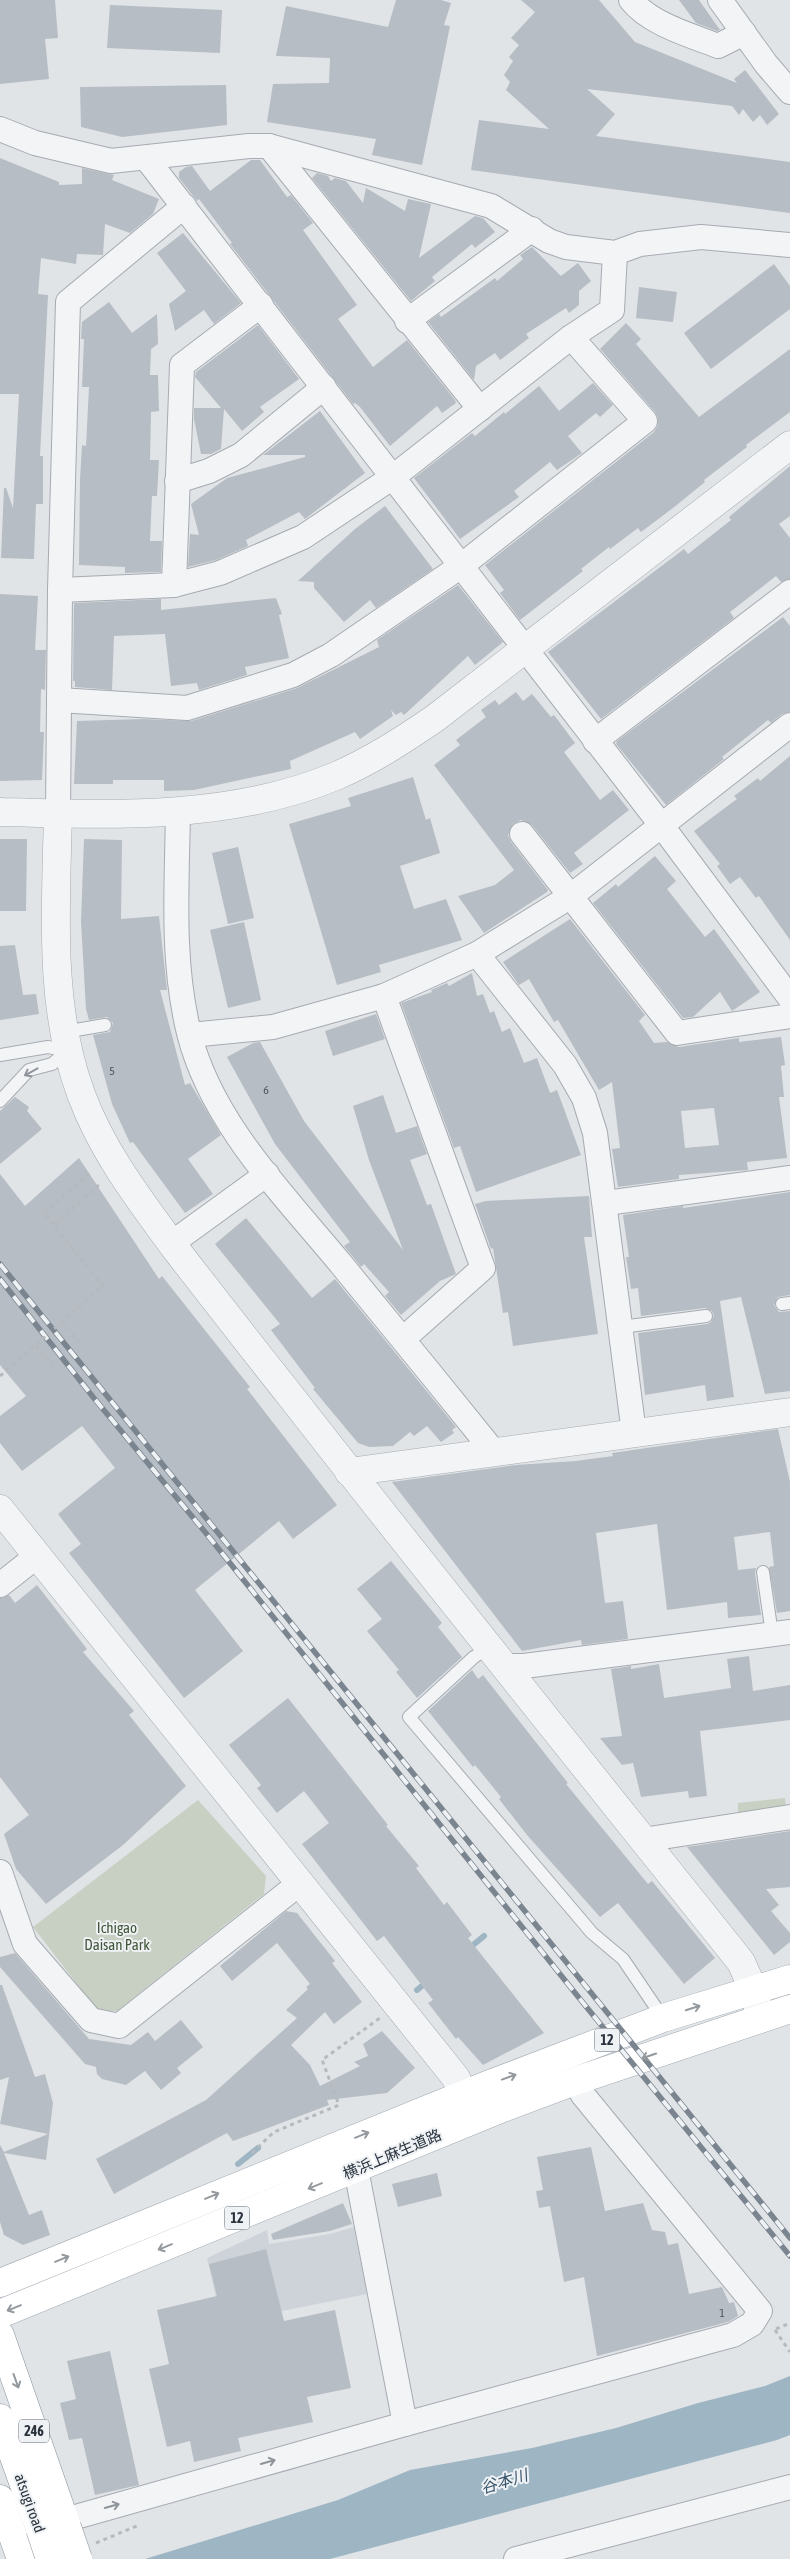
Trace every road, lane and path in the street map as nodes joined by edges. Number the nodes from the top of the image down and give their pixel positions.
1 (631, 0) edge
2 (720, 0) edge
3 (744, 33) junction
4 (790, 92) edge
5 (0, 129) edge
6 (270, 146) junction
7 (146, 158) junction
8 (184, 206) junction
9 (532, 229) junction
10 (790, 245) edge
11 (615, 253) junction
12 (261, 305) junction
13 (407, 321) junction
14 (571, 338) junction
15 (324, 387) junction
16 (480, 410) junction
17 (790, 445) edge
18 (393, 477) junction
19 (178, 481) junction
20 (461, 566) junction
21 (174, 585) junction
22 (60, 590) junction
23 (790, 592) edge
24 (525, 648) junction
25 (59, 700) junction
26 (790, 725) edge
27 (596, 741) junction
28 (178, 811) junction
29 (0, 812) edge
30 (58, 813) junction
31 (662, 826) junction
32 (522, 834) dead end
33 (571, 896) junction
34 (477, 954) junction
35 (384, 996) junction
36 (790, 998) edge
37 (790, 1016) edge
38 (105, 1025) dead end
39 (190, 1035) junction
40 (66, 1042) junction
41 (0, 1055) edge
42 (0, 1102) edge
43 (89, 1174) dead end
44 (267, 1174) junction
45 (790, 1178) edge
46 (98, 1186) dead end
47 (606, 1203) junction
48 (54, 1225) junction
49 (172, 1244) junction
50 (706, 1316) dead end
51 (63, 1321) junction
52 (621, 1326) junction
53 (403, 1339) junction
54 (79, 1342) dead end
55 (36, 1345) junction
56 (55, 1368) dead end
57 (0, 1376) edge
58 (790, 1412) edge
59 (634, 1433) junction
60 (494, 1452) junction
61 (350, 1472) junction
62 (0, 1510) edge
63 (37, 1556) junction
64 (763, 1572) dead end
65 (0, 1585) edge
66 (781, 1633) edge
67 (497, 1657) junction
68 (790, 1817) edge
69 (643, 1840) junction
70 (0, 1872) edge
71 (300, 1883) junction
72 (790, 1979) edge
73 (753, 1989) junction
74 (790, 2009) edge
75 (384, 2015) dead end
76 (663, 2018) junction
77 (761, 2018) junction
78 (575, 2081) junction
79 (468, 2107) junction
80 (245, 2159) dead end
81 (356, 2169) junction
82 (0, 2283) edge
83 (0, 2314) edge
84 (790, 2323) edge
85 (0, 2335) edge
86 (790, 2352) edge
87 (0, 2418) edge
88 (405, 2424) junction
89 (790, 2486) edge
90 (0, 2499) edge
91 (66, 2524) junction
92 (21, 2559) edge
93 (50, 2559) edge
94 (78, 2559) edge
95 (516, 2559) edge

1 - 3 street
2 - 3 street
3 - 4 street
5 - 7 street
6 - 7 street
6 - 9 street
6 - 13 street
7 - 8 street
8 - 12 street
8 - 22 street
9 - 11 street
9 - 13 street
10 - 11 street
11 - 14 street
12 - 15 street
12 - 19 street
13 - 16 street
14 - 16 street
14 - 20 street
15 - 18 street
15 - 19 street
16 - 18 street
17 - 24 street
18 - 20 street
18 - 21 street
19 - 21 street
20 - 24 street
20 - 25 street
21 - 22 street
22 - 25 street
23 - 27 street
24 - 27 street
24 - 28 street
25 - 30 street
26 - 31 street
27 - 31 street
28 - 30 street
28 - 39 street
29 - 30 street
30 - 40 street
31 - 33 street
31 - 36 street
32 - 33 street
33 - 34 street
33 - 37 street
34 - 35 street
34 - 47 street
35 - 39 street
35 - 53 street
38 - 40 lane
39 - 44 street
40 - 41 lane
40 -> 42 lane
40 - 49 street
43 - 48 path, bridge
44 - 49 street
44 - 53 street
45 - 47 street
46 - 48 path
47 - 52 street
48 - 51 path, bridge
49 - 61 street
50 - 52 lane
51 - 54 path
51 - 55 path, bridge
52 - 59 street
53 - 60 street
55 - 56 path
55 - 57 path, bridge
58 - 59 street
59 - 60 street
60 - 61 street
61 - 67 street
62 - 63 street
63 - 65 street
63 - 71 street
64 - 66 lane
66 - 67 street
67 - 69 street
67 - 76 lane
68 - 69 street
69 - 73 street
70 - 71 street
71 - 79 street
72 - 73 main road, 横浜上麻生道路 / 12
76 -> 73 main road, 横浜上麻生道路 / 12
73 - 77 street
74 - 77 main road, 横浜上麻生道路 / 12
75 - 80 path
79 -> 76 main road, 横浜上麻生道路 / 12
77 -> 78 main road, 横浜上麻生道路 / 12
78 - 79 main road, 横浜上麻生道路 / 12
78 - 88 street
79 - 81 main road, 横浜上麻生道路 / 12
82 -> 79 main road, 横浜上麻生道路 / 12
81 -> 83 main road, 横浜上麻生道路 / 12
81 - 88 street
84 - 86 path
85 -> 91 main road, 246
87 - 93 main road, atsugi road / 246, bridge
91 -> 88 street
89 - 95 street
90 - 92 main road, atsugi road
91 - 94 main road, 246, bridge

